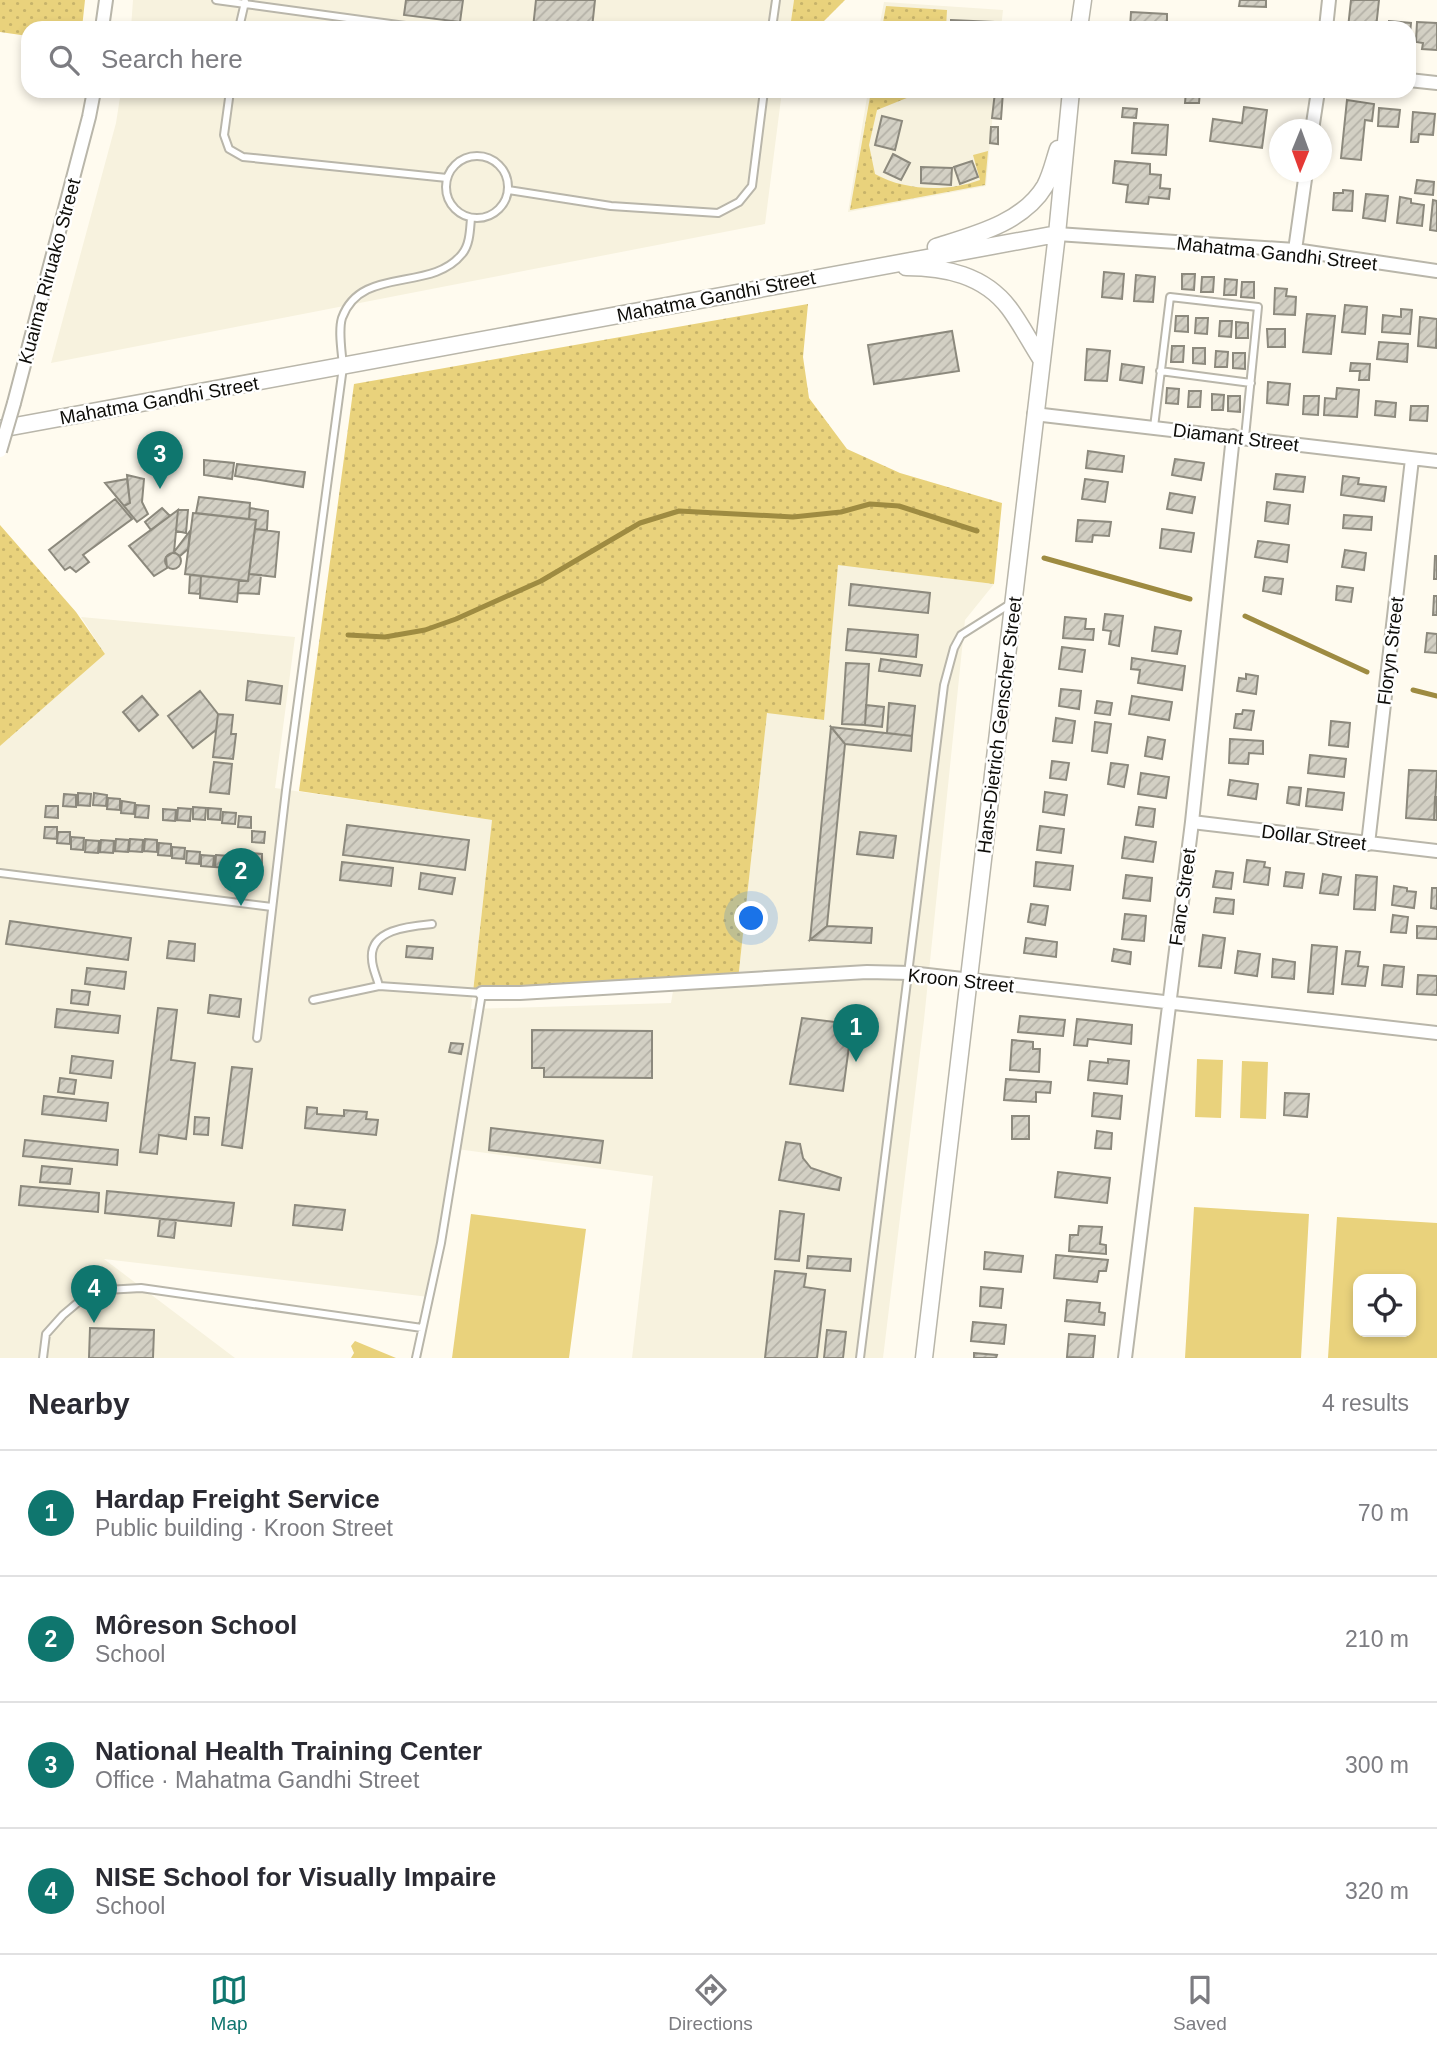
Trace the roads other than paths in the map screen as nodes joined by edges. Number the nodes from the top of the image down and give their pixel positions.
1 (106, 0) edge
2 (216, 0) edge
3 (776, 0) edge
4 (1083, 0) edge
5 (1329, 0) edge
6 (245, 1) edge
7 (103, 21) edge
8 (241, 21) edge
9 (375, 21) edge
10 (773, 21) edge
11 (1080, 21) edge
12 (1327, 21) edge
13 (1416, 81) edge
14 (1437, 83) edge
15 (93, 98) edge
16 (229, 98) edge
17 (763, 98) edge
18 (1070, 98) edge
19 (1317, 98) edge
20 (1314, 119) edge
21 (1067, 127) junction
22 (447, 178) junction
23 (1305, 182) edge
24 (508, 190) junction
25 (471, 218) junction
26 (1057, 234) junction
27 (1295, 250) junction
28 (874, 267) junction
29 (1437, 271) edge
30 (1041, 359) junction
31 (343, 367) junction
32 (1160, 371) junction
33 (1251, 383) junction
34 (1034, 414) junction
35 (1154, 427) junction
36 (0, 429) edge
37 (1239, 437) junction
38 (0, 451) edge
39 (1412, 459) junction
40 (1437, 461) edge
41 (1013, 602) junction
42 (1192, 822) junction
43 (1368, 844) junction
44 (1437, 850) edge
45 (0, 873) edge
46 (272, 907) junction
47 (432, 924) dead end
48 (909, 973) junction
49 (968, 981) junction
50 (379, 986) junction
51 (482, 993) junction
52 (313, 1000) dead end
53 (1168, 1003) junction
54 (1437, 1033) edge
55 (257, 1038) dead end
56 (422, 1328) junction
57 (43, 1358) edge
58 (416, 1358) edge
59 (860, 1358) edge
60 (924, 1358) edge
61 (1125, 1358) edge

1 - 7 street
2 - 6 lane
3 - 10 lane
4 - 11 street
5 - 12 street
6 - 8 lane
6 - 9 lane
13 - 14 street
15 - 38 street, Kuaima Riruako Street, bridge
16 - 22 lane
17 - 24 lane
18 - 21 street, Hans-Dietrich Genscher Street
19 - 20 street
21 - 26 street, Hans-Dietrich Genscher Street
21 - 28 street
22 - 24 lane
22 - 25 lane
23 - 27 street
24 - 25 lane
25 - 31 lane
26 - 27 street, Mahatma Gandhi Street
26 - 28 street, Mahatma Gandhi Street
26 - 30 street, Hans-Dietrich Genscher Street
27 - 29 street, Mahatma Gandhi Street
28 - 30 street
28 - 31 street, Mahatma Gandhi Street
30 - 34 street, Hans-Dietrich Genscher Street
31 - 36 street, Mahatma Gandhi Street
31 - 46 lane
32 - 33 lane
32 - 33 lane
32 - 35 lane
33 - 37 lane
34 - 35 street, Diamant Street
34 - 41 street, Hans-Dietrich Genscher Street
35 - 37 street, Diamant Street
37 - 39 street, Diamant Street
37 - 42 street, Fanc Street
39 - 40 street, Diamant Street
39 - 43 street, Floryn Street
41 - 48 lane
41 - 49 street, Hans-Dietrich Genscher Street
42 - 43 street, Dollar Street
42 - 53 street, Fanc Street
43 - 44 street, Dollar Street
45 - 46 lane
46 - 55 lane
47 - 50 lane
48 - 49 street, Kroon Street
48 - 51 street, Kroon Street
48 - 59 lane
49 - 53 street, Kroon Street
49 - 60 street, Hans-Dietrich Genscher Street
50 - 51 lane
50 - 52 lane
51 - 56 lane
53 - 54 street, Kroon Street
53 - 61 street, Fanc Street
56 - 57 lane
56 - 58 lane

